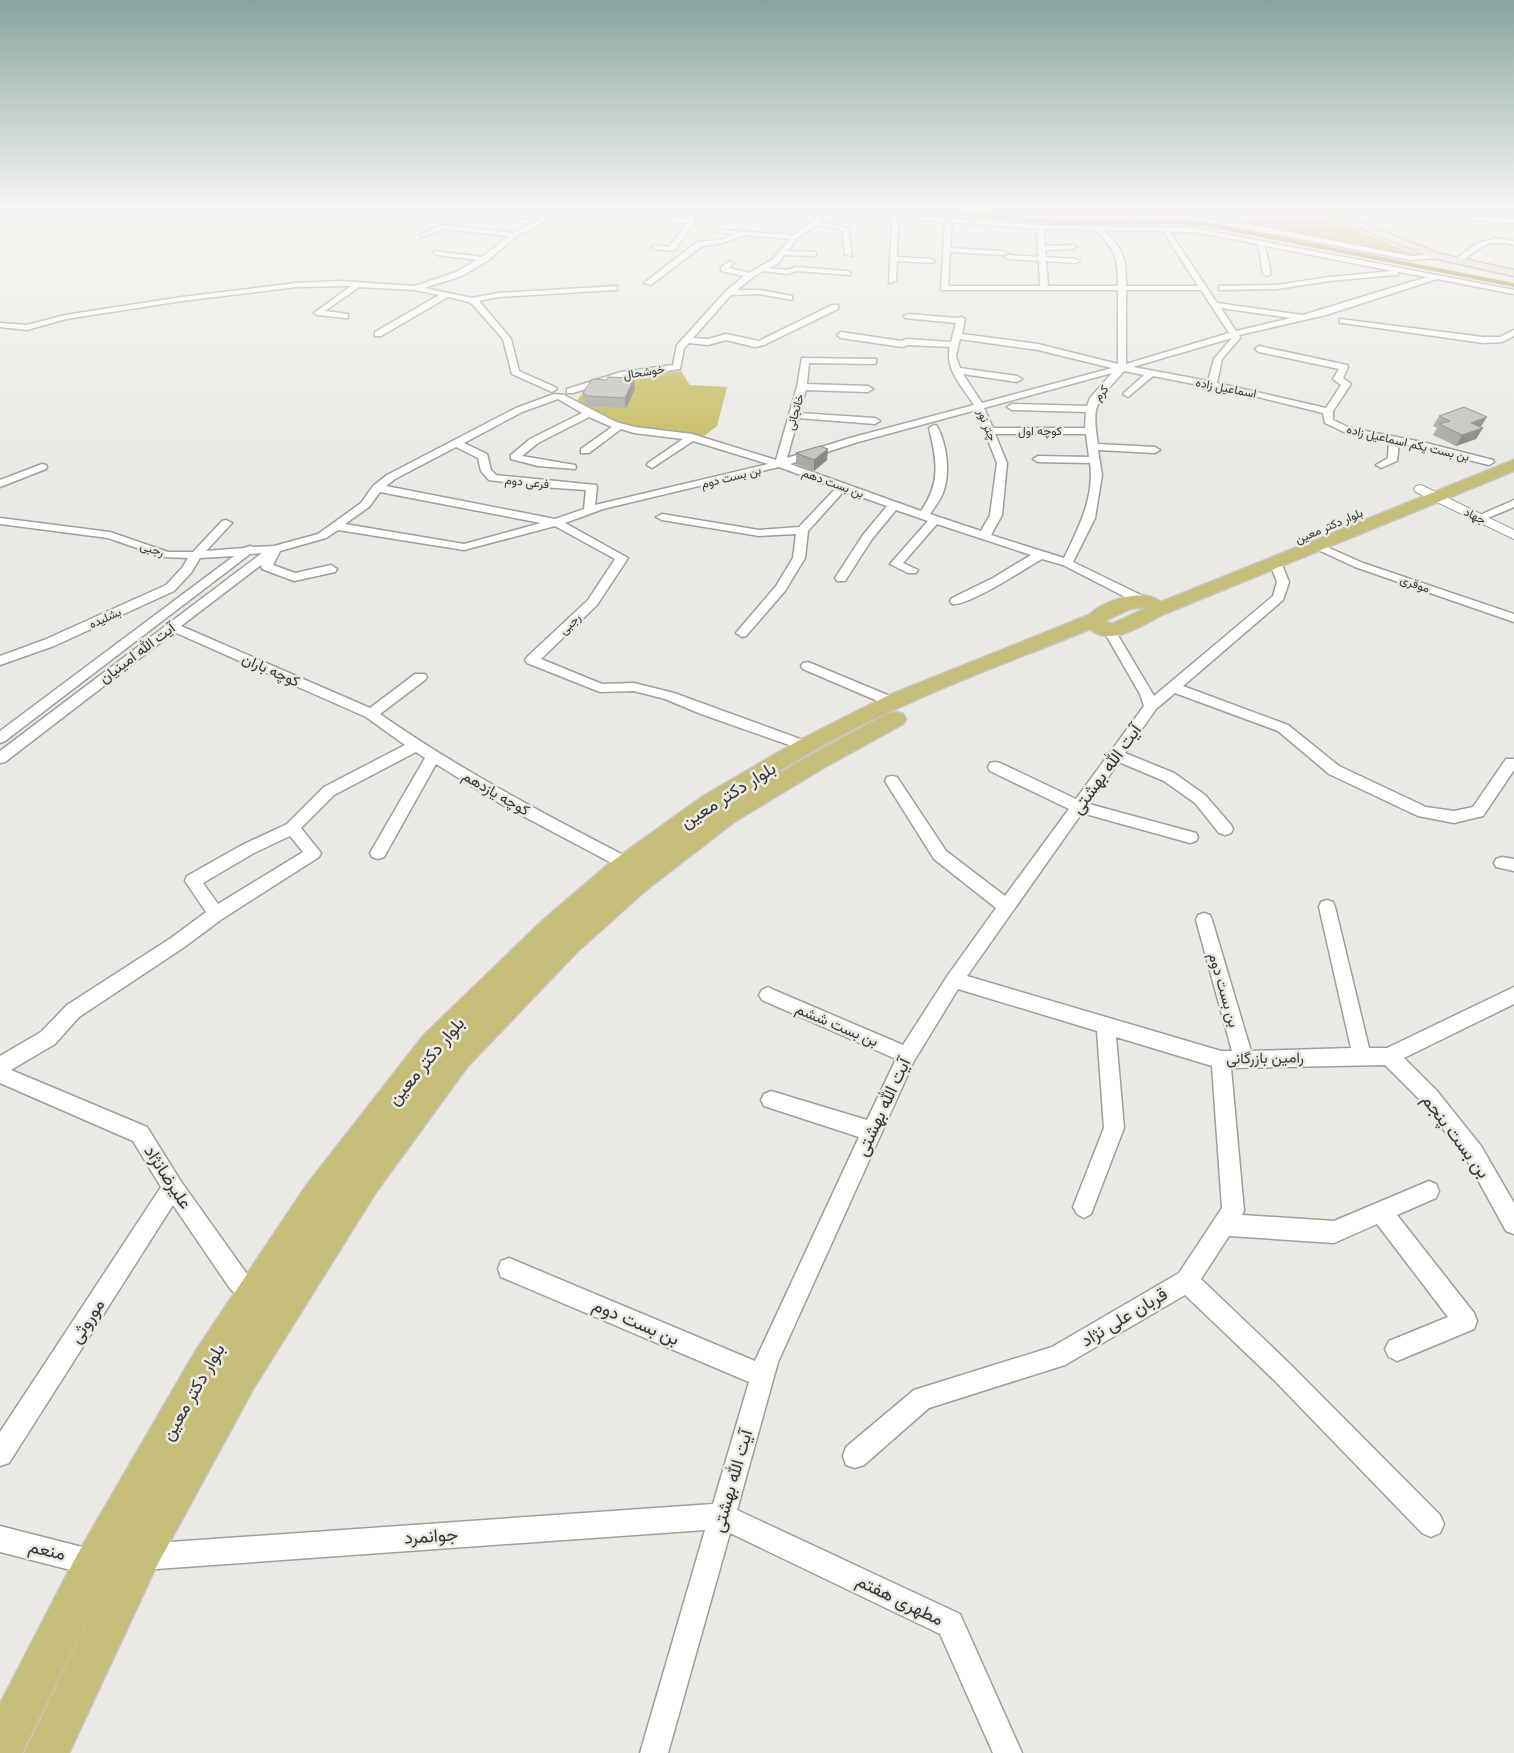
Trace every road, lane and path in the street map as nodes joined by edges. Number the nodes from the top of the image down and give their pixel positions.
1 (1122, 288) edge
2 (1202, 288) edge
3 (258, 289) edge
4 (352, 289) edge
5 (419, 289) edge
6 (601, 289) edge
7 (734, 289) edge
8 (1399, 289) edge
9 (1497, 289) edge
10 (1514, 292) edge
11 (729, 293) junction
12 (446, 295) junction
13 (397, 296) dead end
14 (789, 298) dead end
15 (472, 300) junction
16 (1213, 305) junction
17 (835, 307) dead end
18 (1323, 313) junction
19 (345, 316) dead end
20 (908, 316) dead end
21 (1304, 318) junction
22 (1343, 321) junction
23 (0, 325) edge
24 (743, 329) dead end
25 (378, 334) dead end
26 (1234, 334) junction
27 (1514, 334) edge
28 (841, 336) dead end
29 (726, 337) junction
30 (687, 340) junction
31 (956, 341) junction
32 (1259, 349) dead end
33 (873, 361) dead end
34 (1122, 368) junction
35 (956, 370) junction
36 (1150, 373) junction
37 (1017, 379) dead end
38 (1212, 385) junction
39 (802, 387) junction
40 (868, 389) dead end
41 (559, 393) junction
42 (1128, 394) dead end
43 (1012, 407) dead end
44 (980, 408) junction
45 (1091, 409) junction
46 (1328, 411) junction
47 (588, 413) junction
48 (794, 415) junction
49 (875, 421) dead end
50 (620, 426) junction
51 (934, 428) dead end
52 (989, 431) junction
53 (1090, 431) junction
54 (692, 437) junction
55 (1394, 439) junction
56 (456, 443) junction
57 (1093, 447) junction
58 (1155, 450) dead end
59 (585, 451) dead end
60 (1514, 452) edge
61 (1038, 458) dead end
62 (1095, 460) junction
63 (1490, 462) junction
64 (780, 464) junction
65 (652, 465) dead end
66 (1381, 465) dead end
67 (1514, 465) edge
68 (42, 467) dead end
69 (572, 467) dead end
70 (0, 484) edge
71 (843, 486) junction
72 (377, 488) junction
73 (1429, 493) junction
74 (1514, 503) edge
75 (894, 505) junction
76 (588, 511) junction
77 (923, 516) junction
78 (662, 517) dead end
79 (1479, 518) junction
80 (935, 520) junction
81 (0, 521) edge
82 (556, 522) junction
83 (226, 523) dead end
84 (336, 526) junction
85 (802, 530) junction
86 (985, 535) junction
87 (1514, 535) edge
88 (1318, 546) junction
89 (275, 548) junction
90 (250, 549) junction
91 (1041, 554) junction
92 (196, 555) junction
93 (1275, 562) junction
94 (1067, 563) junction
95 (331, 569) dead end
96 (912, 570) dead end
97 (841, 578) dead end
98 (1103, 580) junction
99 (956, 601) dead end
100 (1147, 604) junction
101 (1514, 618) edge
102 (1104, 623) junction
103 (172, 627) junction
104 (742, 633) dead end
105 (0, 661) edge
106 (808, 666) dead end
107 (420, 677) dead end
108 (1173, 687) junction
109 (892, 702) junction
110 (1151, 706) junction
111 (371, 714) junction
112 (0, 738) edge
113 (416, 746) junction
114 (806, 746) junction
115 (1116, 755) junction
116 (433, 756) junction
117 (0, 758) edge
118 (1511, 764) dead end
119 (995, 767) dead end
120 (892, 782) dead end
121 (1077, 806) junction
122 (292, 828) junction
123 (1225, 829) dead end
124 (1190, 837) dead end
125 (378, 853) dead end
126 (627, 864) junction
127 (1007, 907) junction
128 (1327, 907) dead end
129 (216, 914) junction
130 (1204, 920) dead end
131 (954, 980) junction
132 (768, 995) dead end
133 (1514, 995) edge
134 (1106, 1025) junction
135 (907, 1055) junction
136 (1362, 1056) junction
137 (1389, 1056) junction
138 (1244, 1059) junction
139 (1221, 1060) junction
140 (0, 1066) edge
141 (0, 1074) edge
142 (771, 1100) dead end
143 (872, 1131) junction
144 (173, 1187) junction
145 (1428, 1191) dead end
146 (1084, 1207) dead end
147 (1381, 1212) junction
148 (1514, 1223) edge
149 (1224, 1224) junction
150 (509, 1269) dead end
151 (1186, 1281) junction
152 (253, 1293) junction
153 (1397, 1349) dead end
154 (762, 1376) junction
155 (0, 1454) edge
156 (855, 1456) dead end
157 (722, 1516) junction
158 (1431, 1524) dead end
159 (0, 1539) edge
160 (140, 1557) junction
161 (94, 1563) junction
162 (0, 1750) edge
163 (46, 1753) edge
164 (654, 1753) edge
165 (1008, 1753) edge

1 - 34 street
2 - 16 street
3 - 23 street
4 - 19 street
5 - 12 street
6 - 15 street
7 - 11 street, خوشحال
8 - 18 street, بن بست دوم
9 - 10 street
11 - 14 street
11 - 30 street, خوشحال
12 - 13 street
12 - 15 street
12 - 25 street
15 - 41 street, بن بست دهم
16 - 21 street
16 - 26 street
17 - 29 street
18 - 21 street, بن بست دوم
18 - 22 street
20 - 31 street, چتر نور
21 - 22 street
21 - 26 street, بن بست دوم
22 - 27 street
24 - 29 street
26 - 34 street, بن بست دوم
26 - 38 street
28 - 31 street, اسماعیل زاده
29 - 30 street
30 - 41 street, خوشحال
31 - 34 street, اسماعیل زاده
31 - 35 street, چتر نور
32 - 46 street
33 - 39 street, خانجانی
34 - 36 street, اسماعیل زاده
34 - 44 street, بن بست دوم
34 - 45 street, کرم
35 - 37 street
35 - 44 street, چتر نور
36 - 38 street, اسماعیل زاده
36 - 42 street
38 - 46 street, اسماعیل زاده
39 - 40 street
39 - 48 street, خانجانی
41 - 47 street, بن بست دهم
41 - 56 street, رجبی
43 - 45 street
44 - 52 street, چتر نور
44 - 64 street, بن بست دوم
45 - 53 street, کرم
46 - 55 street, بن بست یکم اسماعیل زاده
47 - 50 street, بن بست دهم
47 - 69 street
48 - 49 street
48 - 64 street, خانجانی
50 - 54 street, بن بست دهم
50 - 59 street
51 - 77 street
52 - 53 street, کوچه اول
52 - 86 street, چتر نور
53 - 57 street, کرم
54 - 64 street, بن بست دهم
54 - 65 street
55 - 63 street, بن بست یکم اسماعیل زاده
55 - 66 street
56 - 72 street, رجبی
56 - 76 street, فرعی دوم
57 - 58 street
57 - 62 street, کرم
60 - 63 main road, بلوار دکتر معین
61 - 62 street
62 - 94 street, کرم
63 - 73 main road, بلوار دکتر معین
64 - 71 street, بن بست دهم
64 - 76 street, بن بست دوم
67 - 73 main road, بلوار دکتر معین
68 - 70 street
71 - 75 street, بن بست دهم
71 - 85 street
72 - 82 street, رجبی
72 - 84 street, رجبی
73 - 79 street, جهاد
73 - 88 main road, بلوار دکتر معین
73 - 100 main road, بلوار دکتر معین
74 - 79 street
75 - 77 street, بن بست دهم
75 - 97 street
76 - 82 street, بن بست دوم
77 - 80 street, بن بست دهم
78 - 85 street
79 - 87 street, جهاد
80 - 86 street, بن بست دهم
80 - 96 street
81 - 92 street, رجبی
82 - 84 street, بن بست دوم
82 - 114 street, رجبی
83 - 92 street, بشلیده
84 - 89 street, رجبی
85 - 104 street
86 - 91 street, بن بست دهم
88 - 93 main road, بلوار دکتر معین
88 - 101 street, موقری
89 - 90 street, رجبی
89 - 95 street
89 - 103 street, آیت الله امینیان
90 - 92 street, رجبی
90 - 112 street, آیت الله امینیان
91 - 94 street, بن بست دهم
91 - 99 street
92 - 105 street, بشلیده
93 - 100 main road, بلوار دکتر معین
93 - 108 street, آیت الله بهشتی
94 - 98 street, بن بست دهم
98 - 100 street, بن بست دهم
98 - 102 street
100 - 102 main road
102 - 109 main road, بلوار دکتر معین
102 - 110 street
102 - 160 main road, بلوار دکتر معین
103 - 111 street, کوچه باران
103 - 117 street, آیت الله امینیان
106 - 109 street
107 - 111 street
108 - 110 street, آیت الله بهشتی
108 - 118 street
109 - 114 main road, بلوار دکتر معین
110 - 115 street, آیت الله بهشتی
111 - 113 street, کوچه یازدهم
113 - 116 street, کوچه یازدهم
113 - 122 street
114 - 126 main road, بلوار دکتر معین
115 - 121 street, آیت الله بهشتی
115 - 123 street
116 - 125 street
116 - 126 street, کوچه یازدهم
119 - 121 street
120 - 127 street
121 - 124 street
121 - 127 street, آیت الله بهشتی
122 - 129 street
122 - 129 street
126 - 152 main road, بلوار دکتر معین
127 - 131 street, آیت الله بهشتی
128 - 136 street
129 - 140 street
130 - 138 street, بن بست دوم
131 - 134 street, رامین بازرگانی
131 - 135 street, آیت الله بهشتی
132 - 135 street, بن بست ششم
133 - 137 street, رامین بازرگانی
134 - 139 street, رامین بازرگانی
134 - 146 street
135 - 143 street, آیت الله بهشتی
136 - 137 street, رامین بازرگانی
136 - 138 street, رامین بازرگانی
137 - 148 street, بن بست پنجم
138 - 139 street, رامین بازرگانی
139 - 149 street, قربان علی نژاد
141 - 144 street, علیرضانژاد
142 - 143 street
143 - 154 street, آیت الله بهشتی
144 - 152 street, علیرضانژاد
144 - 155 street, موروثی
145 - 147 street
147 - 149 street
147 - 153 street
149 - 151 street, قربان علی نژاد
150 - 154 street, بن بست دوم
151 - 156 street, قربان علی نژاد
151 - 158 street
152 - 161 main road, بلوار دکتر معین
154 - 157 street, آیت الله بهشتی
157 - 160 street, جوانمرد
157 - 164 street, آیت الله بهشتی
157 - 165 street, مطهری هفتم
159 - 161 street, منعم
160 - 163 main road, بلوار دکتر معین
161 - 162 main road, بلوار دکتر معین

